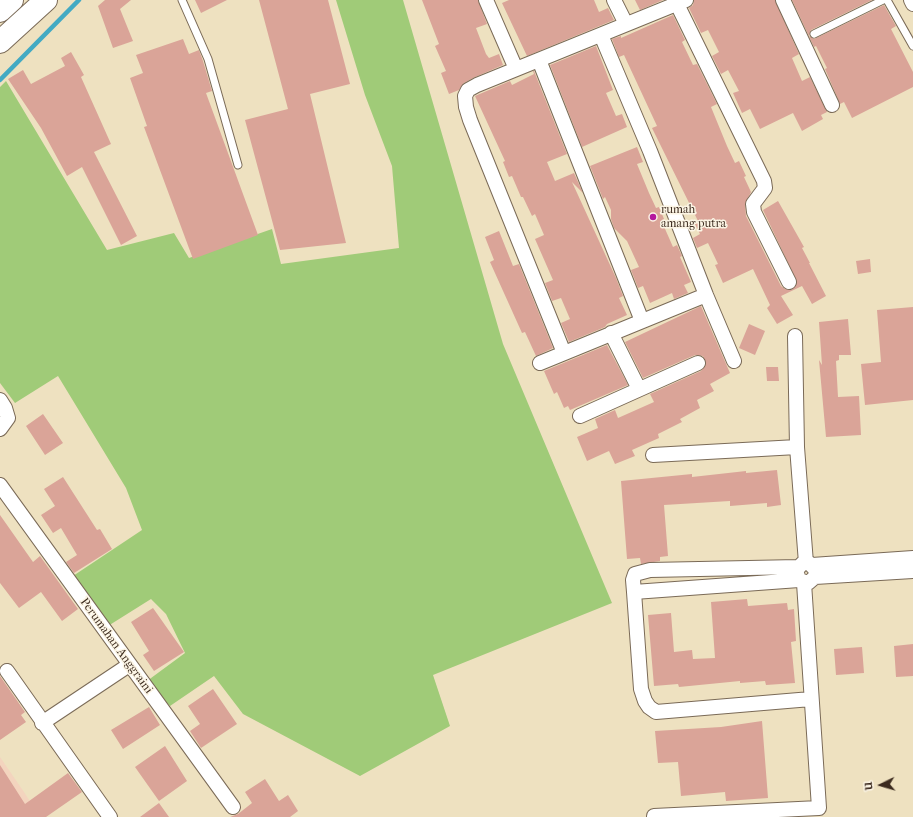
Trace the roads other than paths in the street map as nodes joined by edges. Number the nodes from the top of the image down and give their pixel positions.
1 (12, 0) edge
2 (46, 0) edge
3 (182, 0) edge
4 (486, 0) edge
5 (614, 0) edge
6 (783, 0) edge
7 (883, 0) edge
8 (887, 0) edge
9 (910, 0) edge
10 (682, 2) edge
11 (913, 4) edge
12 (0, 12) edge
13 (626, 24) junction
14 (814, 34) dead end
15 (601, 35) junction
16 (0, 42) edge
17 (913, 46) edge
18 (539, 60) junction
19 (516, 69) junction
20 (832, 105) dead end
21 (238, 164) dead end
22 (788, 282) dead end
23 (706, 295) junction
24 (642, 321) junction
25 (611, 333) junction
26 (795, 336) dead end
27 (564, 353) junction
28 (734, 361) dead end
29 (540, 363) dead end
30 (698, 363) dead end
31 (639, 389) junction
32 (0, 400) edge
33 (580, 416) dead end
34 (0, 428) edge
35 (797, 447) junction
36 (653, 455) dead end
37 (0, 484) edge
38 (913, 558) edge
39 (913, 571) edge
40 (806, 572) junction
41 (634, 592) junction
42 (128, 665) junction
43 (7, 671) dead end
44 (811, 700) junction
45 (42, 723) junction
46 (233, 807) dead end
47 (820, 812) edge
48 (654, 816) edge
49 (110, 817) edge

1 - 12 highway
2 - 16 highway
3 - 21 lane
4 - 19 street
5 - 13 street
6 - 20 street
7 - 14 lane
8 - 17 lane
9 - 11 street
10 - 13 street
10 - 22 street
13 - 15 street
15 - 18 street
15 - 23 street
18 - 19 street
18 - 24 street
19 - 27 street
23 - 24 street
23 - 28 street
24 - 25 street
25 - 27 street
25 - 31 street
26 - 35 street
27 - 29 street
30 - 31 street
31 - 33 street
32 - 34 street
35 - 36 street
35 - 40 street
37 - 42 street, Perumahan Anggraini
38 - 40 street
39 - 40 street
40 - 41 street
40 - 41 street
40 - 44 street
41 - 44 street
42 - 45 street
42 - 46 street, Perumahan Anggraini
43 - 45 street
44 - 47 street
45 - 49 street
47 - 48 street

